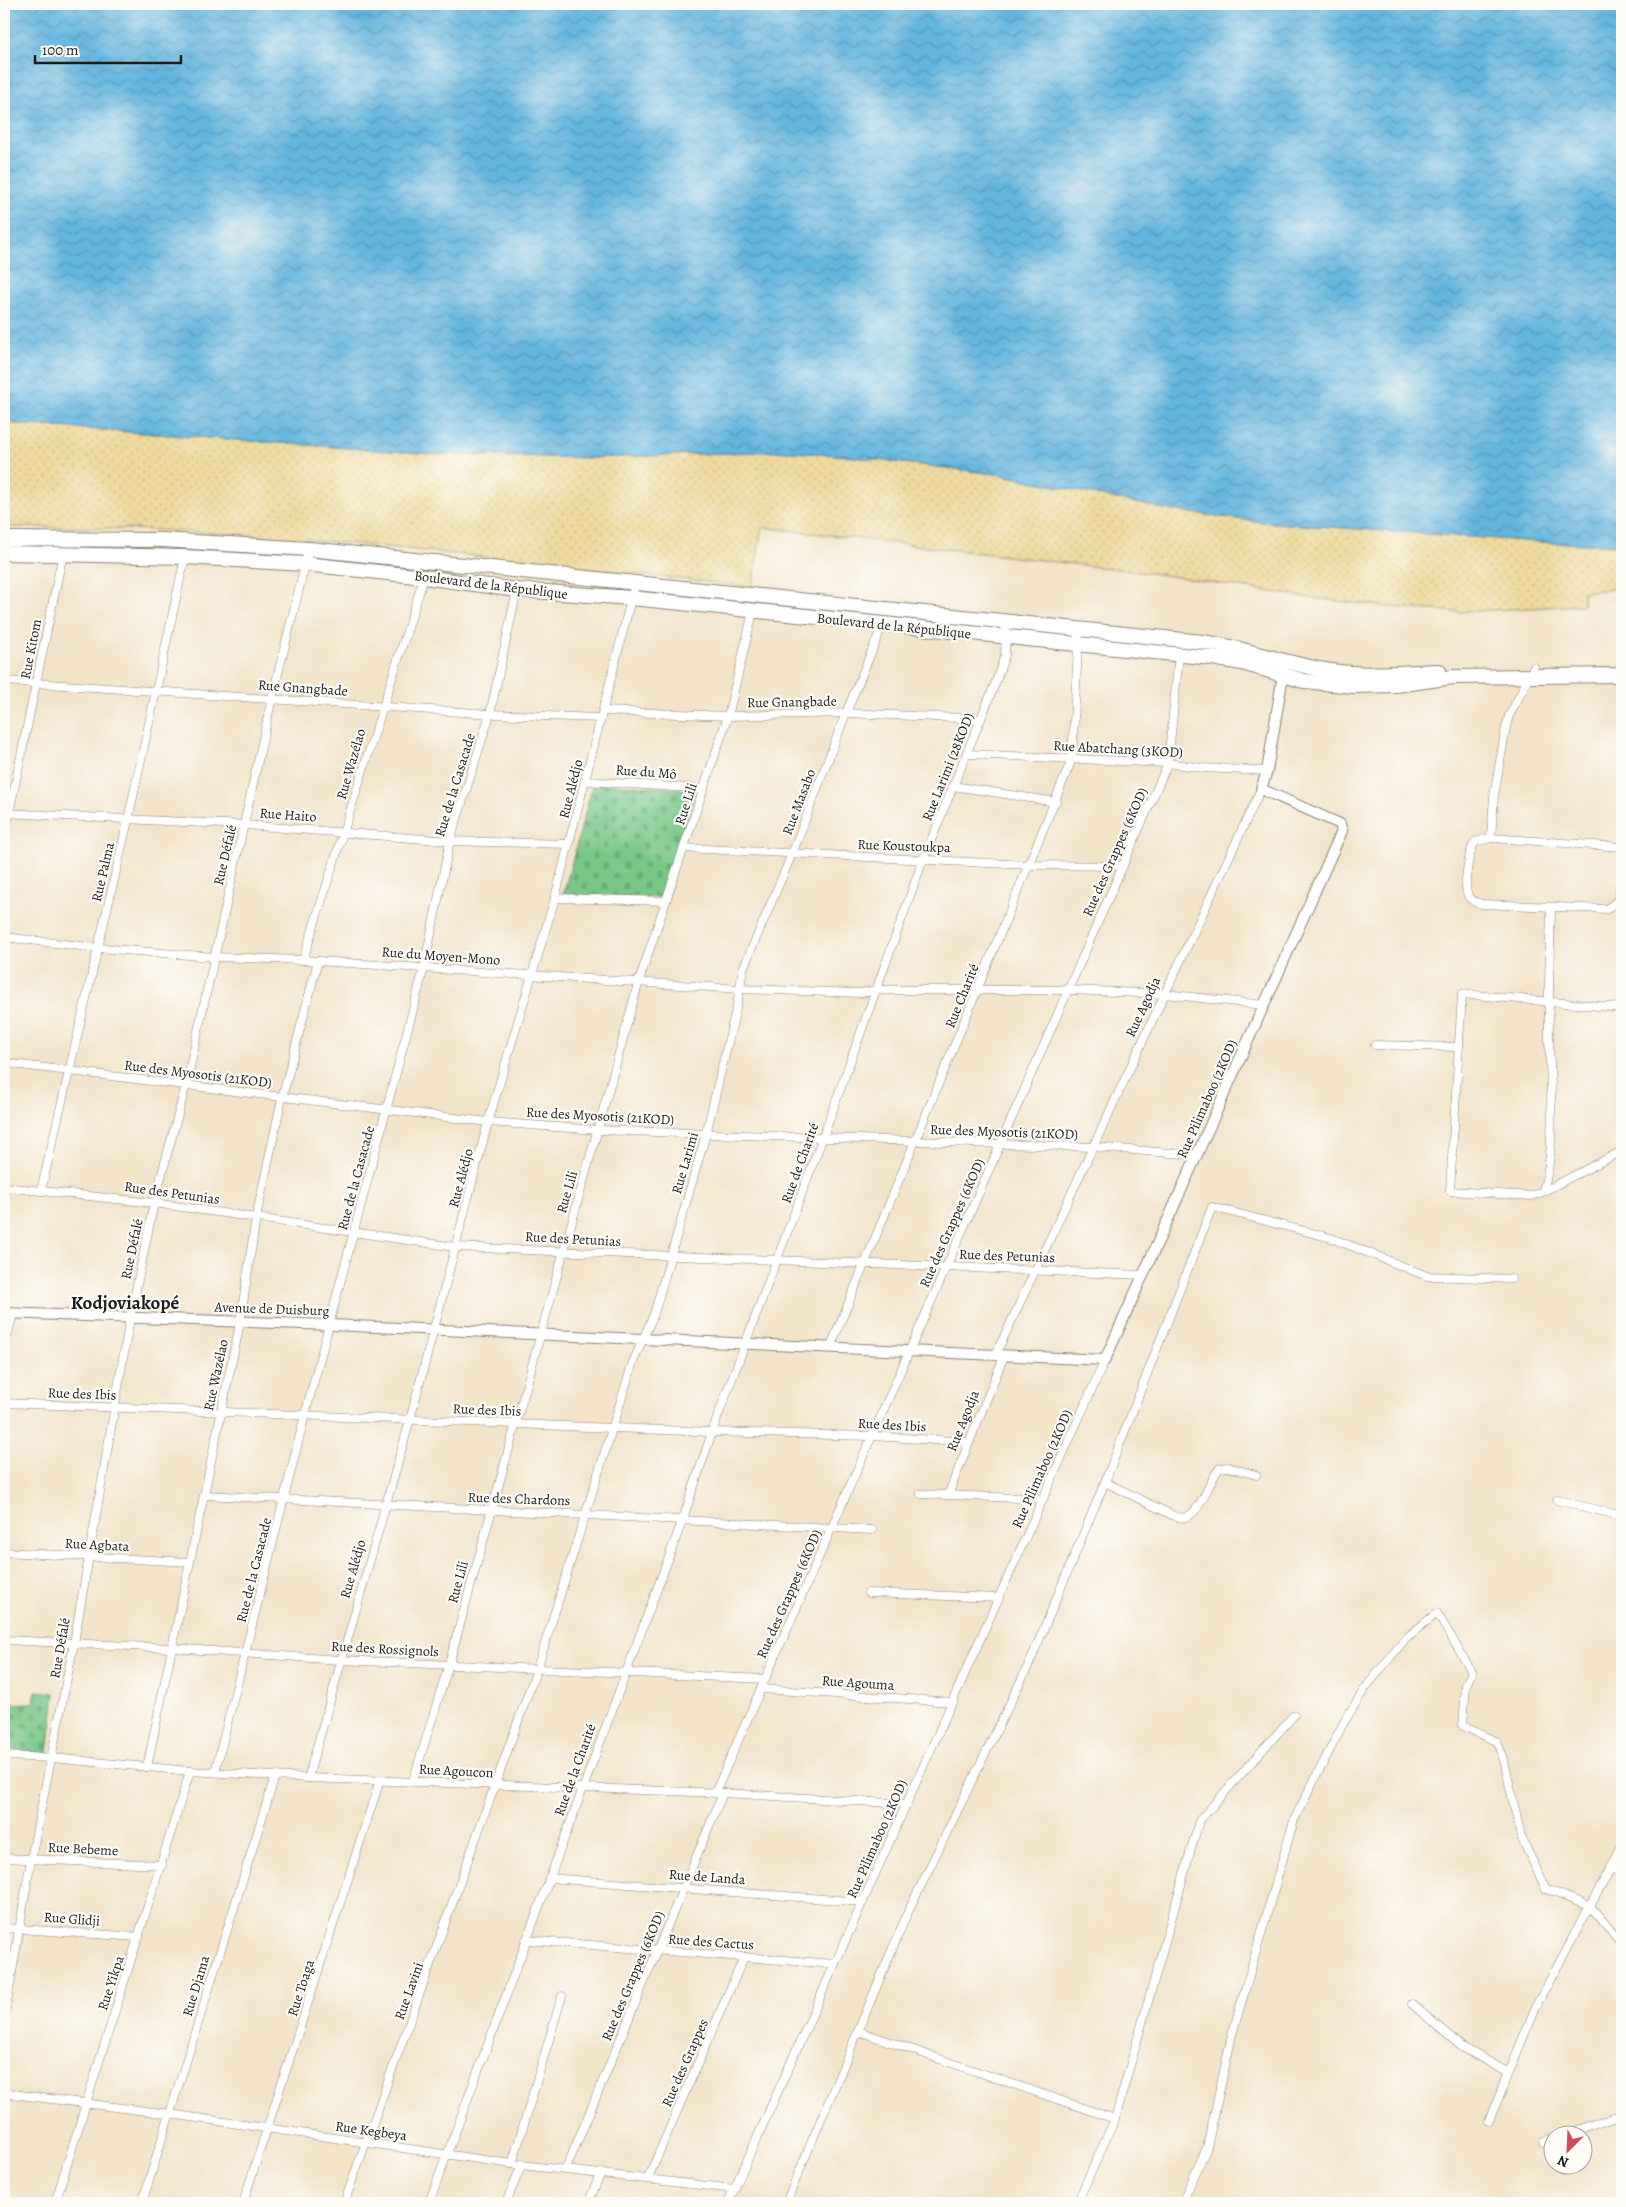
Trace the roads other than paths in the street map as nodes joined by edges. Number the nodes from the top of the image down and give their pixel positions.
1 (4, 539) edge
2 (308, 549) junction
3 (4, 553) edge
4 (63, 553) junction
5 (185, 557) junction
6 (305, 564) junction
7 (424, 577) junction
8 (635, 584) junction
9 (517, 590) junction
10 (632, 598) junction
11 (753, 612) junction
12 (1006, 622) junction
13 (883, 624) junction
14 (1079, 628) junction
15 (1006, 638) junction
16 (1078, 644) junction
17 (1179, 655) junction
18 (1286, 661) junction
19 (1622, 667) edge
20 (1532, 671) junction
21 (1453, 674) junction
22 (1622, 674) edge
23 (1282, 675) junction
24 (4, 681) edge
25 (37, 684) junction
26 (156, 691) junction
27 (272, 698) junction
28 (381, 706) junction
29 (846, 713) junction
30 (490, 714) junction
31 (602, 714) junction
32 (728, 716) junction
33 (981, 719) junction
34 (967, 754) junction
35 (1072, 759) junction
36 (1168, 763) junction
37 (1267, 771) junction
38 (586, 780) junction
39 (953, 786) junction
40 (704, 788) junction
41 (1261, 789) junction
42 (1056, 802) junction
43 (7, 813) edge
44 (128, 820) junction
45 (245, 825) junction
46 (345, 832) junction
47 (4, 838) edge
48 (1491, 838) junction
49 (450, 841) junction
50 (570, 844) junction
51 (1622, 847) edge
52 (684, 848) junction
53 (792, 854) junction
54 (923, 860) junction
55 (1030, 865) junction
56 (1122, 866) junction
57 (1622, 873) edge
58 (555, 898) junction
59 (666, 901) junction
60 (1551, 908) junction
61 (4, 937) edge
62 (98, 948) junction
63 (214, 958) junction
64 (303, 960) junction
65 (318, 961) junction
66 (424, 968) junction
67 (532, 975) junction
68 (639, 981) junction
69 (740, 989) junction
70 (877, 990) junction
71 (978, 990) junction
72 (1068, 990) junction
73 (1165, 994) junction
74 (1548, 1001) junction
75 (1264, 1005) junction
76 (1622, 1008) edge
77 (1375, 1045) dead end
78 (1459, 1047) junction
79 (4, 1063) edge
80 (70, 1070) junction
81 (186, 1085) junction
82 (282, 1098) junction
83 (388, 1110) junction
84 (488, 1122) junction
85 (597, 1130) junction
86 (706, 1134) junction
87 (823, 1137) junction
88 (915, 1142) junction
89 (1001, 1144) junction
90 (1093, 1147) junction
91 (1622, 1151) edge
92 (1197, 1155) junction
93 (4, 1187) edge
94 (41, 1191) junction
95 (1542, 1192) junction
96 (154, 1202) junction
97 (256, 1218) junction
98 (354, 1233) junction
99 (456, 1247) junction
100 (563, 1251) junction
101 (671, 1256) junction
102 (777, 1260) junction
103 (866, 1264) junction
104 (947, 1267) junction
105 (1035, 1270) junction
106 (1144, 1275) junction
107 (1511, 1279) dead end
108 (8, 1313) edge
109 (130, 1318) junction
110 (240, 1322) junction
111 (331, 1325) junction
112 (433, 1331) junction
113 (539, 1336) junction
114 (643, 1340) junction
115 (745, 1345) junction
116 (830, 1348) junction
117 (4, 1350) edge
118 (910, 1350) junction
119 (1000, 1356) junction
120 (1105, 1360) junction
121 (4, 1403) edge
122 (115, 1408) junction
123 (221, 1412) junction
124 (305, 1415) junction
125 (410, 1420) junction
126 (515, 1424) junction
127 (614, 1428) junction
128 (712, 1432) junction
129 (872, 1436) junction
130 (969, 1442) junction
131 (1256, 1475) dead end
132 (1105, 1482) junction
133 (921, 1494) dead end
134 (204, 1495) junction
135 (948, 1495) junction
136 (1043, 1499) junction
137 (1557, 1500) dead end
138 (284, 1501) junction
139 (384, 1505) junction
140 (491, 1510) junction
141 (585, 1514) junction
142 (1622, 1516) edge
143 (683, 1520) junction
144 (832, 1527) junction
145 (872, 1530) dead end
146 (4, 1552) edge
147 (89, 1557) junction
148 (188, 1562) junction
149 (868, 1593) dead end
150 (999, 1598) junction
151 (4, 1640) edge
152 (74, 1644) junction
153 (172, 1648) junction
154 (245, 1653) junction
155 (340, 1660) junction
156 (449, 1664) junction
157 (537, 1669) junction
158 (625, 1671) junction
159 (766, 1679) junction
160 (761, 1689) junction
161 (953, 1702) junction
162 (1294, 1716) dead end
163 (4, 1756) edge
164 (52, 1758) junction
165 (147, 1767) junction
166 (190, 1771) junction
167 (215, 1772) junction
168 (275, 1776) junction
169 (308, 1778) junction
170 (380, 1780) junction
171 (413, 1781) junction
172 (495, 1786) junction
173 (581, 1789) junction
174 (719, 1793) junction
175 (907, 1804) junction
176 (1622, 1847) edge
177 (4, 1858) edge
178 (31, 1859) junction
179 (162, 1865) junction
180 (1612, 1868) junction
181 (1622, 1873) edge
182 (549, 1878) junction
183 (684, 1888) junction
184 (863, 1902) junction
185 (1590, 1908) junction
186 (4, 1928) edge
187 (19, 1928) junction
188 (139, 1937) junction
189 (526, 1940) junction
190 (1621, 1943) dead end
191 (657, 1951) junction
192 (744, 1957) junction
193 (835, 1964) junction
194 (562, 1996) dead end
195 (1412, 2004) dead end
196 (4, 2020) edge
197 (858, 2031) junction
198 (1507, 2072) junction
199 (4, 2093) edge
200 (86, 2103) junction
201 (170, 2114) junction
202 (1622, 2116) edge
203 (1115, 2119) junction
204 (1489, 2121) dead end
205 (1594, 2124) edge
206 (268, 2128) junction
207 (367, 2142) junction
208 (447, 2155) junction
209 (512, 2164) junction
210 (522, 2164) junction
211 (566, 2169) junction
212 (601, 2173) junction
213 (648, 2178) junction
214 (735, 2189) junction
215 (55, 2203) edge
216 (142, 2203) edge
217 (243, 2203) edge
218 (344, 2203) edge
219 (429, 2203) edge
220 (506, 2203) edge
221 (588, 2203) edge
222 (728, 2203) edge
223 (786, 2203) edge
224 (1077, 2203) edge
225 (1182, 2203) edge

1 - 2 highway, Boulevard de la République
2 - 6 street, Rue Défalé
2 - 8 highway, Boulevard de la République
3 - 4 highway, Boulevard de la République
4 - 5 highway, Boulevard de la République
4 - 25 street, Rue Kitom
5 - 6 highway, Boulevard de la République
5 - 26 street, Rue Palma
6 - 7 highway, Boulevard de la République
6 - 27 street, Rue Défalé
7 - 9 highway, Boulevard de la République
7 - 28 street, Rue Wazélao
8 - 10 street, Rue Alédjo
8 - 12 highway, Boulevard de la République
9 - 10 highway, Boulevard de la République
9 - 30 street, Rue de la Casacade
10 - 11 highway, Boulevard de la République
10 - 31 street, Rue Alédjo
11 - 13 highway, Boulevard de la République
11 - 32 street, Rue Lili
12 - 14 highway, Boulevard de la République
12 - 15 street
13 - 15 highway, Boulevard de la République
13 - 29 street, Rue Masabo
14 - 16 street, Rue Charité
14 - 18 highway, Boulevard de la République
15 - 16 highway, Boulevard de la République
15 - 33 street, Rue Larimi (28KOD)
16 - 17 highway, Boulevard de la République
16 - 35 street, Rue Charité
17 - 23 highway, Boulevard de la République
17 - 36 street, Rue des Grappes (6KOD)
18 - 21 highway, Boulevard de la République
18 - 23 street, Rue Agodja
19 - 20 highway
20 - 21 highway
20 - 22 highway
20 - 48 street
21 - 23 highway, Boulevard de la République
23 - 37 street, Rue Agodja
24 - 25 street, Rue Gnangbade
25 - 26 street, Rue Gnangbade
25 - 43 street, Rue Kitom
26 - 27 street, Rue Gnangbade
26 - 44 street, Rue Palma
27 - 28 street, Rue Gnangbade
27 - 45 street, Rue Défalé
28 - 30 street, Rue Gnangbade
28 - 46 street, Rue Wazélao
29 - 32 street, Rue Gnangbade
29 - 33 street, Rue Gnangbade
29 - 53 street, Rue Masabo
30 - 31 street, Rue Gnangbade
30 - 49 street, Rue de la Casacade
31 - 32 street, Rue Gnangbade
31 - 38 street, Rue Alédjo
32 - 40 street, Rue Lili
33 - 34 street, Rue Larimi (28KOD)
34 - 35 street, Rue Abatchang (3KOD)
34 - 39 street, Rue Larimi (28KOD)
35 - 36 street, Rue Abatchang (3KOD)
35 - 42 street, Rue Charité
36 - 37 street, Rue Abatchang (3KOD)
36 - 56 street, Rue des Grappes (6KOD)
37 - 41 street, Rue Agodja
38 - 40 street, Rue du Mô
38 - 50 street, Rue Alédjo
39 - 42 street
39 - 54 street, Rue Larimi (28KOD)
40 - 52 street, Rue Lili
41 - 73 street, Rue Agodja
41 - 75 street, Rue Pilimaboo (2KOD)
42 - 55 street, Rue Charité
43 - 44 street, Rue Haito
43 - 47 street, Rue Kitom
44 - 45 street, Rue Haito
44 - 62 street, Rue Palma
45 - 46 street, Rue Haito
45 - 63 street, Rue Défalé
46 - 49 street, Rue Haito
46 - 64 street, Rue Wazélao
48 - 51 street
48 - 60 street
49 - 50 street, Rue Haito
49 - 66 street, Rue de la Casacade
50 - 58 street, Rue Alédjo
52 - 53 street, Rue Koustoukpa
52 - 59 street, Rue Lili
53 - 54 street, Rue Koustoukpa
53 - 69 street, Rue Masabo
54 - 55 street, Rue Koustoukpa
54 - 70 street, Rue Larimi (28KOD)
55 - 56 street, Rue Koustoukpa
55 - 71 street, Rue Charité
56 - 72 street, Rue des Grappes (6KOD)
57 - 60 street
58 - 59 street
58 - 67 street, Rue Alédjo
59 - 68 street, Rue Lili
60 - 74 street
61 - 62 street, Rue du Moyen-Mono
62 - 63 street, Rue du Moyen-Mono
62 - 80 street, Rue Palma
63 - 64 street, Rue du Moyen-Mono
63 - 81 street, Rue Défalé
64 - 65 street, Rue du Moyen-Mono
65 - 66 street, Rue du Moyen-Mono
65 - 82 street, Rue Wazélao
66 - 67 street, Rue du Moyen-Mono
66 - 83 street, Rue de la Casacade
67 - 68 street, Rue du Moyen-Mono
67 - 84 street, Rue Alédjo
68 - 69 street, Rue du Moyen-Mono
68 - 85 street, Rue Lili
69 - 70 street, Rue du Moyen-Mono
69 - 86 street, Rue Larimi
70 - 71 street, Rue du Moyen-Mono
70 - 87 street, Rue de Charité
71 - 72 street, Rue du Moyen-Mono
71 - 88 street, Rue Charité
72 - 73 street, Rue du Moyen-Mono
72 - 89 street, Rue des Grappes (6KOD)
73 - 75 street, Rue du Moyen-Mono
73 - 90 street, Rue Agodja
74 - 76 street
74 - 78 street
74 - 95 street
75 - 92 street, Rue Pilimaboo (2KOD)
77 - 78 street
78 - 95 street
79 - 80 street, Rue des Myosotis (21KOD)
80 - 81 street, Rue des Myosotis (21KOD)
80 - 94 street, Rue Palma
81 - 82 street, Rue des Myosotis (21KOD)
81 - 96 street, Rue Défalé
82 - 83 street, Rue des Myosotis (21KOD)
82 - 97 street, Rue Wazélao
83 - 84 street, Rue des Myosotis (21KOD)
83 - 98 street, Rue de la Casacade
84 - 85 street, Rue des Myosotis (21KOD)
84 - 99 street, Rue Alédjo
85 - 86 street, Rue des Myosotis (21KOD)
85 - 100 street, Rue Lili
86 - 87 street, Rue des Myosotis (21KOD)
86 - 101 street, Rue Larimi
87 - 88 street, Rue des Myosotis (21KOD)
87 - 102 street, Rue de Charité
88 - 89 street, Rue des Myosotis (21KOD)
88 - 103 street, Rue Charité
89 - 90 street, Rue des Myosotis (21KOD)
89 - 104 street, Rue des Grappes (6KOD)
90 - 92 street, Rue des Myosotis (21KOD)
90 - 105 street, Rue Agodja
91 - 95 street
92 - 106 street, Rue Pilimaboo (2KOD)
93 - 94 street, Rue des Petunias
94 - 96 street, Rue des Petunias
96 - 97 street, Rue des Petunias
96 - 109 street, Rue Défalé
97 - 98 street, Rue des Petunias
97 - 110 street, Rue Wazélao
98 - 99 street, Rue des Petunias
98 - 111 street, Rue de la Casacade
99 - 100 street, Rue des Petunias
99 - 112 street, Rue Alédjo
100 - 101 street, Rue des Petunias
100 - 113 street, Rue Lili
101 - 102 street, Rue des Petunias
101 - 114 street, Rue Larimi
102 - 103 street, Rue des Petunias
102 - 115 street, Rue de Charité
103 - 104 street, Rue des Petunias
103 - 116 street, Rue Charité
104 - 105 street, Rue des Petunias
104 - 118 street, Rue des Grappes (6KOD)
105 - 106 street, Rue des Petunias
105 - 119 street, Rue Agodja
106 - 120 street, Rue Pilimaboo (2KOD)
107 - 132 street
108 - 109 street, Avenue de Duisburg
108 - 117 street
109 - 110 street, Avenue de Duisburg
109 - 122 street, Rue Défalé
110 - 111 street, Avenue de Duisburg
110 - 123 street, Rue Wazélao
111 - 112 street, Avenue de Duisburg
111 - 124 street, Rue de la Casacade
112 - 113 street, Avenue de Duisburg
112 - 125 street, Rue Alédjo
113 - 114 street, Avenue de Duisburg
113 - 126 street, Rue Lili
114 - 115 street, Avenue de Duisburg
114 - 127 street, Rue Larimi
115 - 116 street, Avenue de Duisburg
115 - 128 street, Rue de la Charité
116 - 118 street, Avenue de Duisburg
118 - 119 street, Avenue de Duisburg
118 - 129 street, Rue des Grappes (6KOD)
119 - 120 street, Avenue de Duisburg
119 - 130 street, Rue Agodja
120 - 136 street, Rue Pilimaboo (2KOD)
121 - 122 street, Rue des Ibis
122 - 123 street, Rue des Ibis
122 - 147 street, Rue Défalé
123 - 124 street, Rue des Ibis
123 - 134 street, Rue Wazélao
124 - 125 street, Rue des Ibis
124 - 138 street, Rue de la Casacade
125 - 126 street, Rue des Ibis
125 - 139 street, Rue Alédjo
126 - 127 street, Rue des Ibis
126 - 140 street, Rue Lili
127 - 128 street, Rue des Ibis
127 - 141 street, Rue Larimi
128 - 129 street, Rue des Ibis
128 - 143 street, Rue de la Charité
129 - 130 street, Rue des Ibis
129 - 144 street, Rue des Grappes (6KOD)
130 - 135 street, Rue Agodja
131 - 132 street
132 - 197 street
133 - 135 street
134 - 138 street, Rue des Chardons
134 - 148 street, Rue Wazélao
135 - 136 street
136 - 150 street, Rue Pilimaboo (2KOD)
137 - 142 street
138 - 139 street, Rue des Chardons
138 - 154 street, Rue de la Casacade
139 - 140 street, Rue des Chardons
139 - 155 street, Rue Alédjo
140 - 141 street, Rue des Chardons
140 - 156 street, Rue Lili
141 - 143 street, Rue des Chardons
141 - 157 street, Rue Lavini
143 - 144 street, Rue des Chardons
143 - 158 street, Rue de la Charité
144 - 145 street, Rue des Chardons
144 - 159 street, Rue des Grappes (6KOD)
146 - 147 street, Rue Agbata
147 - 148 street, Rue Agbata
147 - 152 street, Rue Défalé
148 - 153 street, Rue Wazélao
149 - 150 street
150 - 161 street, Rue Pilimaboo (2KOD)
151 - 152 street, Rue des Rossignols
152 - 153 street, Rue des Rossignols
152 - 164 street, Rue Défalé
153 - 154 street, Rue des Rossignols
153 - 165 street, Rue Wazélao
154 - 155 street, Rue des Rossignols
154 - 167 street, Rue de la Casacade
155 - 156 street, Rue des Rossignols
155 - 169 street, Rue Alédjo
156 - 157 street, Rue des Rossignols
156 - 171 street, Rue Lili
157 - 158 street, Rue des Rossignols
157 - 172 street, Rue Lavini
158 - 159 street, Rue des Rossignols
158 - 173 street, Rue de la Charité
159 - 160 street, Rue des Grappes (6KOD)
160 - 161 street, Rue Agouma
160 - 174 street, Rue des Grappes (6KOD)
161 - 175 street, Rue Pilimaboo (2KOD)
162 - 203 street
163 - 164 street, Rue Agoucon
164 - 165 street, Rue Agoucon
164 - 178 street, Rue Défalé
165 - 166 street, Rue Agoucon
166 - 167 street, Rue Agoucon
166 - 179 street, Rue Yikpa
167 - 168 street, Rue Agoucon
168 - 169 street, Rue Agoucon
168 - 201 street, Rue Djama
169 - 170 street, Rue Agoucon
170 - 171 street, Rue Agoucon
170 - 206 street, Rue Toaga
171 - 172 street, Rue Agoucon
172 - 173 street, Rue Agoucon
172 - 207 street, Rue Lavini
173 - 174 street, Rue Agoucon
173 - 182 street, Rue de la Charité
174 - 175 street, Rue Agoucon
174 - 183 street, Rue des Grappes (6KOD)
175 - 184 street, Rue Pilimaboo (2KOD)
176 - 180 street
177 - 178 street, Rue Bebeme
178 - 179 street, Rue Bebeme
178 - 187 street, Rue Défalé
179 - 188 street, Rue Yikpa
180 - 181 street
180 - 185 street
182 - 183 street, Rue de Landa
182 - 189 street, Rue de la Charité
183 - 184 street, Rue de Landa
183 - 191 street, Rue des Grappes (6KOD)
184 - 193 street, Rue Pilimaboo (2KOD)
185 - 190 street
185 - 198 street
185 - 225 street
186 - 187 street, Rue Glidji
187 - 188 street, Rue Glidji
187 - 196 street, Rue Défalé
188 - 200 street, Rue Yikpa
189 - 191 street, Rue des Cactus
189 - 208 street, Rue de la Charité
191 - 192 street, Rue des Cactus
191 - 211 street, Rue des Grappes (6KOD)
192 - 193 street, Rue des Cactus
192 - 213 street, Rue des Grappes
193 - 214 street, Rue Pilimaboo (2KOD)
194 - 209 street
195 - 198 street
197 - 203 street
197 - 223 street
198 - 204 street
199 - 200 street, Rue Kegbeya
200 - 201 street, Rue Kegbeya
200 - 215 street, Rue Yikpa
201 - 206 street, Rue Kegbeya
201 - 216 street, Rue Djama
202 - 205 street
203 - 224 street
206 - 207 street, Rue Kegbeya
206 - 217 street, Rue Toaga
207 - 208 street, Rue Kegbeya
207 - 218 street, Rue Lavini
208 - 209 street, Rue Kegbeya
208 - 219 street, Rue de la Charité
209 - 210 street, Rue Kegbeya
210 - 211 street, Rue Kegbeya
210 - 220 street
211 - 212 street, Rue Kegbeya
212 - 213 street, Rue Kegbeya
212 - 221 street
213 - 214 street, Rue Kegbeya
214 - 222 street, Rue Pilimaboo (2KOD)

